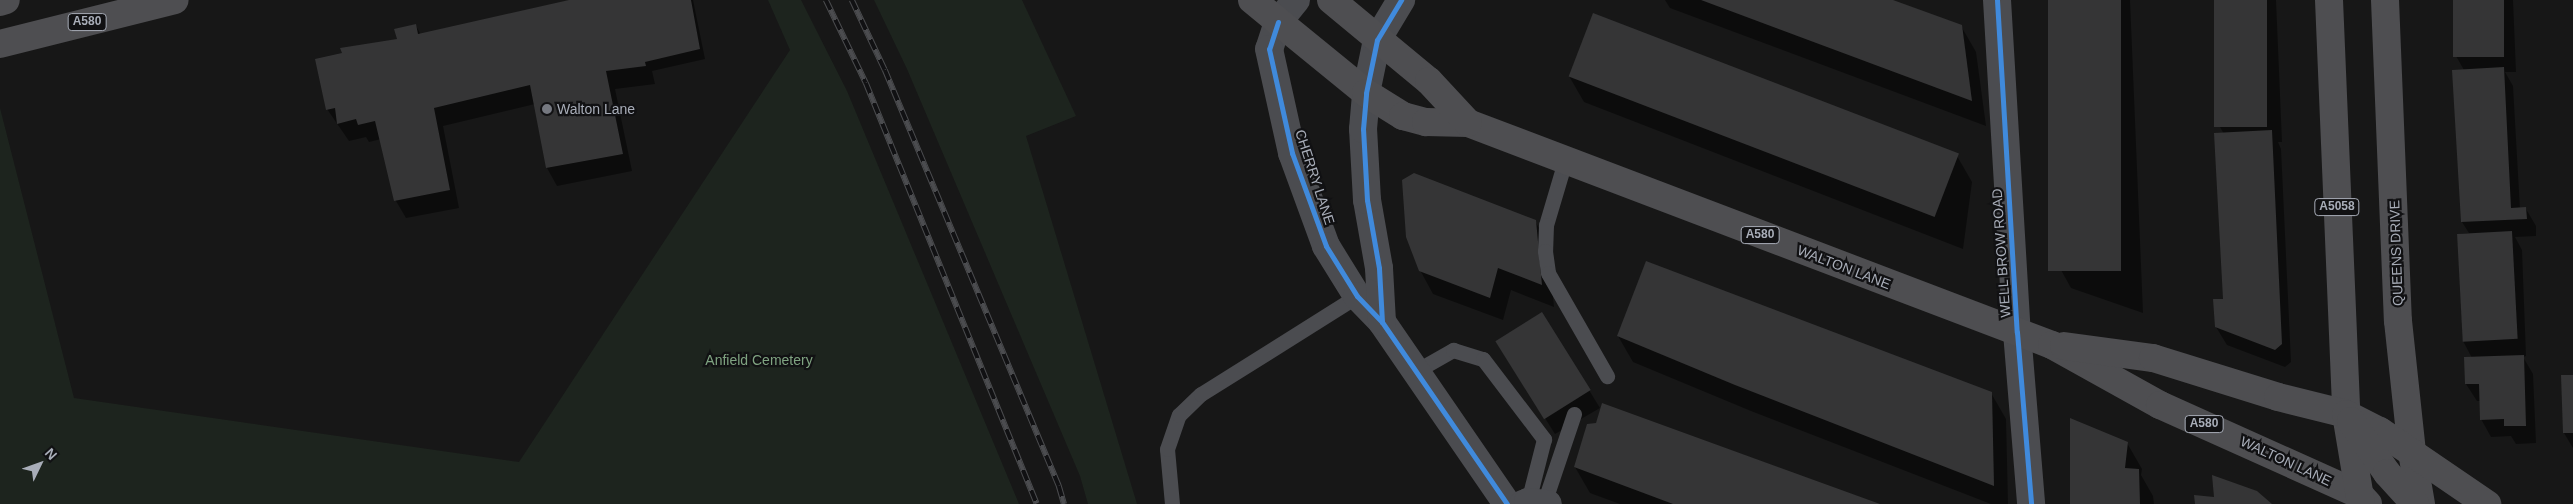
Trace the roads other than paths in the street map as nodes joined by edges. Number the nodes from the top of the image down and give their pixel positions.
1 (6, 0) edge
2 (175, 0) edge
3 (1252, 0) edge
4 (1296, 0) edge
5 (1331, 0) edge
6 (1401, 0) edge
7 (1997, 0) edge
8 (2329, 0) edge
9 (2386, 0) edge
10 (0, 2) edge
11 (1278, 22) junction
12 (1378, 40) junction
13 (0, 44) edge
14 (1366, 93) junction
15 (1468, 123) junction
16 (1566, 161) junction
17 (1357, 296) junction
18 (1382, 322) junction
19 (2017, 332) junction
20 (2052, 345) junction
21 (1416, 371) junction
22 (1607, 376) dead end
23 (1574, 414) dead end
24 (2346, 414) junction
25 (2412, 452) junction
26 (2387, 473) junction
27 (2363, 501) edge
28 (1530, 503) edge
29 (1172, 504) edge
30 (2031, 504) edge
31 (2415, 504) edge
32 (2422, 504) edge
33 (2487, 504) edge

1 - 10 highway
2 - 13 highway, A580
3 - 11 highway, WALTON LANE / A580
4 - 11 street
5 - 12 highway, WALTON LANE / A580
6 - 12 street
7 - 19 street, WELL BROW ROAD
8 - 24 highway, A5058
9 - 25 highway, QUEENS DRIVE
11 - 14 highway, WALTON LANE / A580
11 - 17 street, CHERRY LANE
12 - 14 street
12 - 15 highway, WALTON LANE / A580
14 - 15 highway, WALTON LANE / A580
14 - 18 street
15 - 16 highway, WALTON LANE / A580
16 - 19 highway, WALTON LANE / A580
16 - 22 lane
17 - 18 street, CHERRY LANE
17 - 29 lane
18 - 21 street, CHERRY LANE
19 - 20 highway, WALTON LANE / A580
19 - 30 street, WELL BROW ROAD
20 - 24 highway, WALTON LANE / A580
20 - 27 highway, WALTON LANE / A580
21 - 28 street, CHERRY LANE
21 - 28 lane
23 - 28 lane
24 - 25 highway, A580
24 - 26 highway
24 - 27 highway, A5058
25 - 26 highway
25 - 32 highway, QUEENS DRIVE
25 - 33 highway, A580
26 - 27 highway
26 - 31 highway

